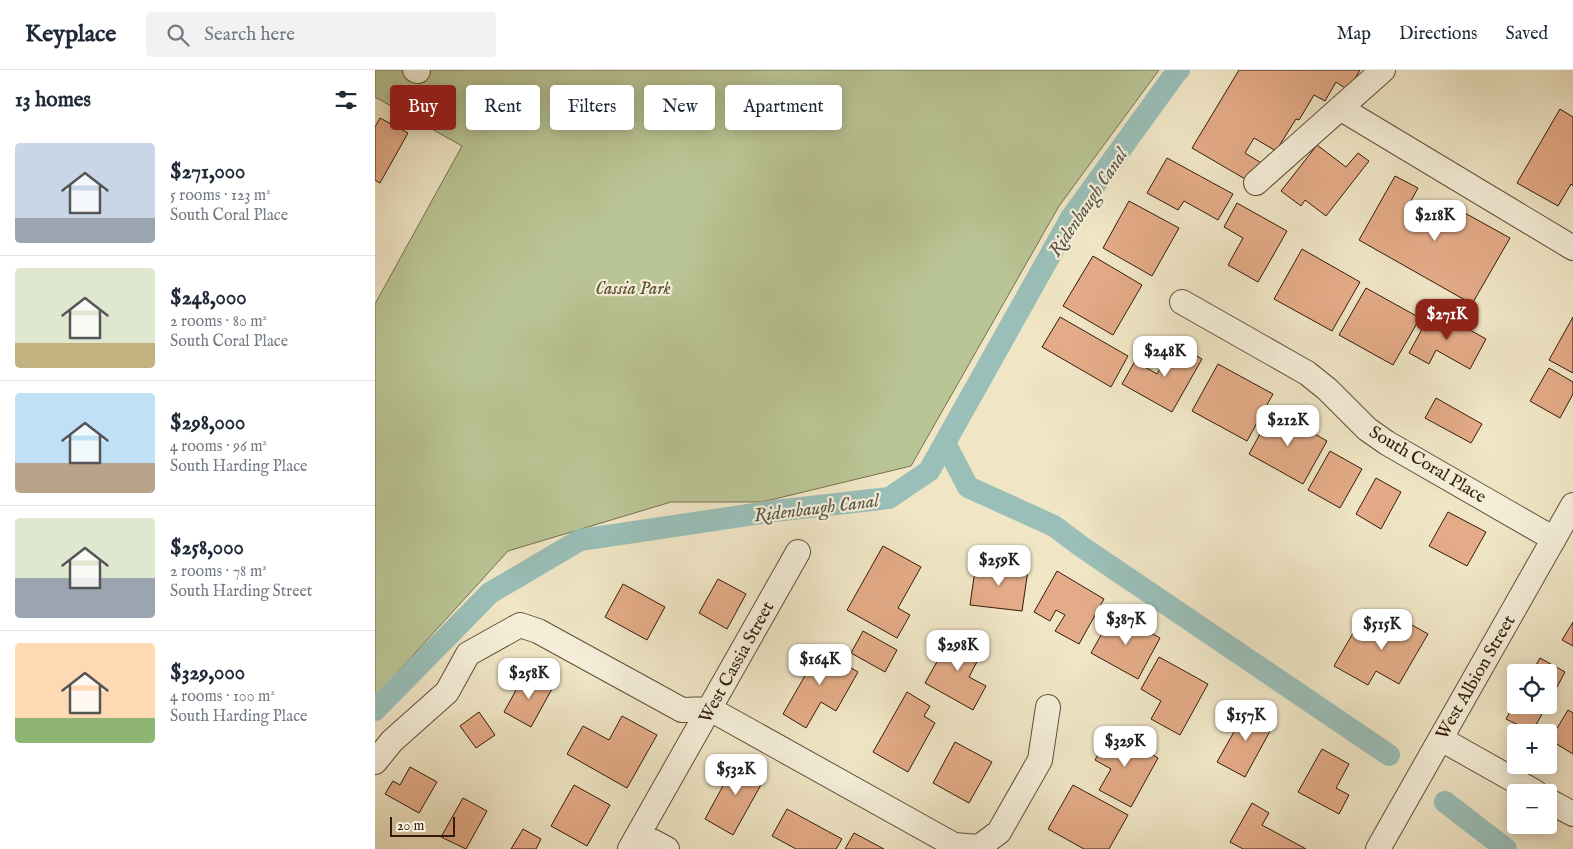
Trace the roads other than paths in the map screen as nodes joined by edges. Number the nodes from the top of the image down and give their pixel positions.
1 (1383, 70) edge
2 (1340, 108) junction
3 (1256, 182) dead end
4 (1573, 248) edge
5 (1182, 302) dead end
6 (1573, 505) edge
7 (1554, 539) junction
8 (798, 552) dead end
9 (1048, 707) dead end
10 (710, 709) junction
11 (1441, 739) junction
12 (375, 762) edge
13 (1521, 784) edge
14 (1557, 805) edge
15 (1573, 814) edge
16 (634, 841) edge
17 (667, 849) edge
18 (1378, 849) edge

1 - 2 street
2 - 3 street
2 - 4 street
5 - 7 street, South Coral Place
6 - 7 street, West Albion Street
7 - 11 street, West Albion Street
8 - 10 street, West Cassia Street
9 - 10 street
10 - 12 street
10 - 16 street, West Cassia Street
11 - 13 street
11 - 18 street, West Albion Street
14 - 15 street
16 - 17 street

